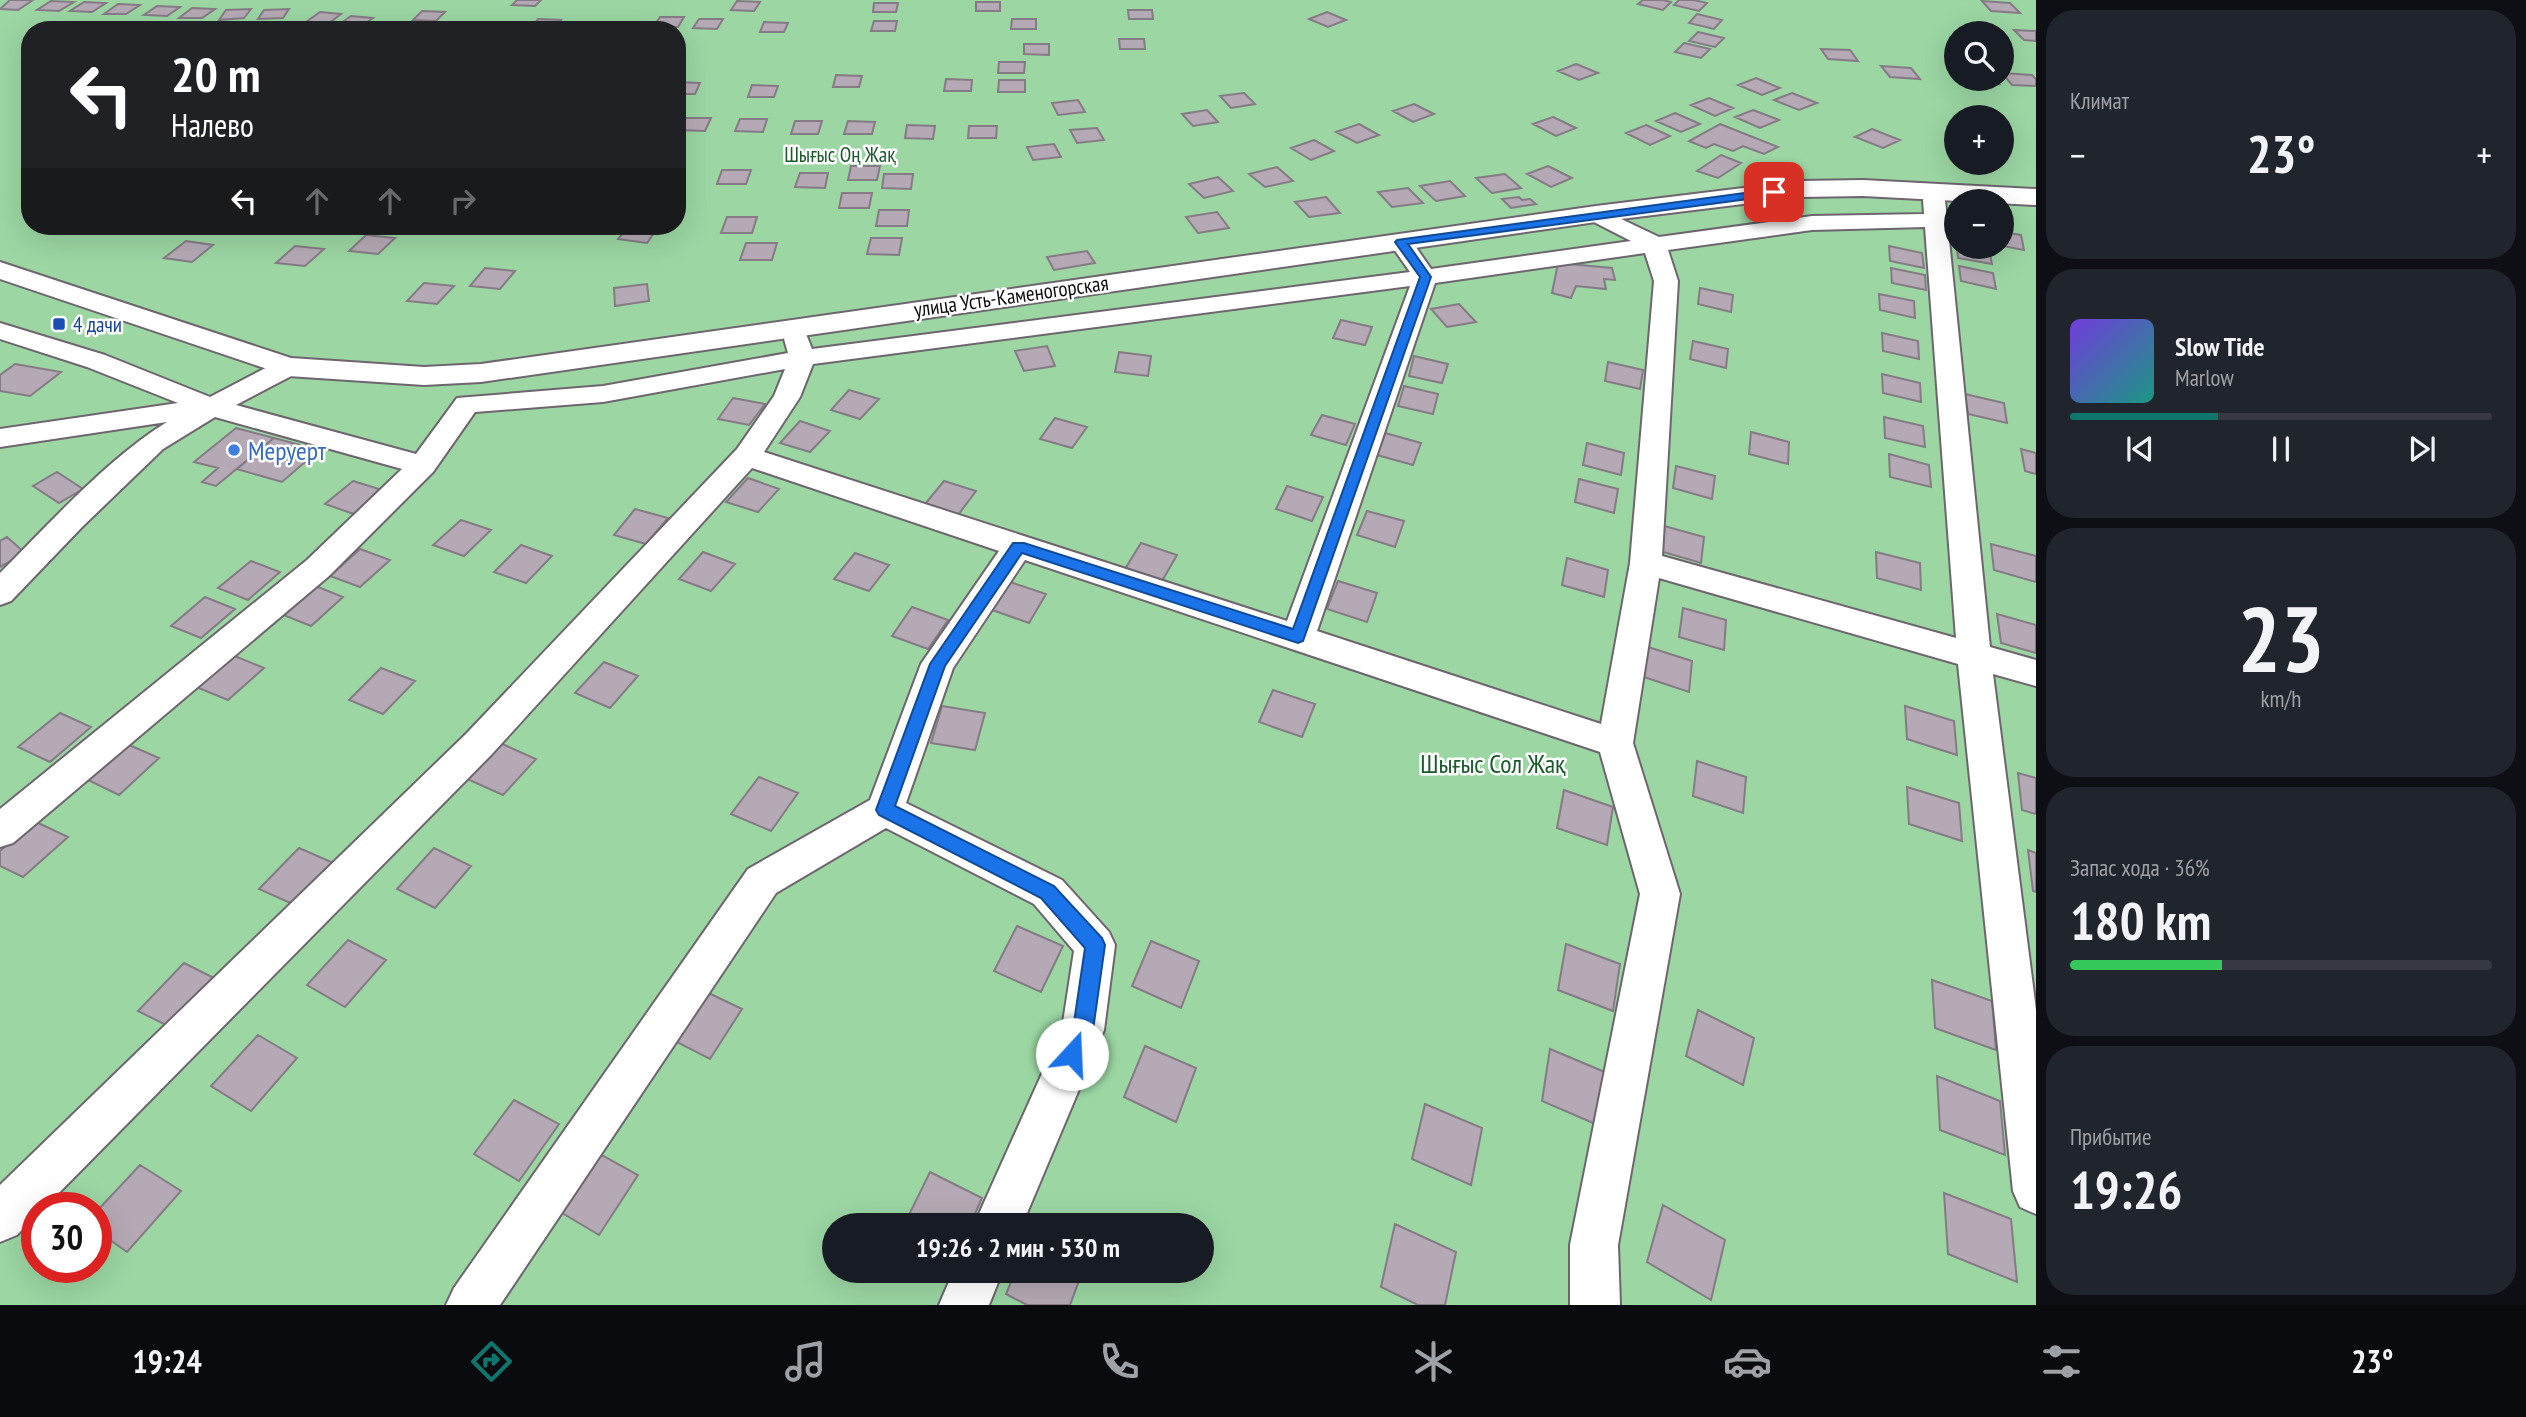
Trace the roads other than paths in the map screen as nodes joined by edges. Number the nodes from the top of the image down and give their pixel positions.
1 (2036, 197) edge
2 (1934, 205) junction
3 (1596, 214) junction
4 (1401, 242) junction
5 (1654, 244) junction
6 (0, 270) edge
7 (1425, 277) junction
8 (0, 331) edge
9 (797, 342) junction
10 (288, 367) junction
11 (481, 373) junction
12 (467, 404) junction
13 (211, 407) junction
14 (0, 438) edge
15 (747, 456) junction
16 (424, 465) junction
17 (1018, 547) junction
18 (1646, 563) junction
19 (0, 593) edge
20 (1298, 637) junction
21 (1974, 657) junction
22 (2036, 673) edge
23 (1615, 743) junction
24 (885, 810) junction
25 (0, 831) edge
26 (2036, 1191) edge
27 (1004, 1213) edge
28 (0, 1218) edge
29 (973, 1283) edge
30 (471, 1305) edge
31 (964, 1305) edge
32 (1595, 1305) edge

1 - 2 street, улица Усть-Каменогорская
2 - 3 street, улица Усть-Каменогорская
2 - 5 street
2 - 21 street
3 - 4 street, улица Усть-Каменогорская
3 - 5 street
4 - 7 street
4 - 9 street, улица Усть-Каменогорская
5 - 7 street
5 - 18 street
6 - 10 street, улица Усть-Каменогорская
7 - 9 street
7 - 20 street
8 - 13 street
9 - 11 street, улица Усть-Каменогорская
9 - 12 street
9 - 15 street
10 - 11 street, улица Усть-Каменогорская
10 - 13 street
11 - 12 street
12 - 16 street
13 - 14 street
13 - 16 street
13 - 19 street
15 - 17 street
15 - 28 street
16 - 25 street
17 - 20 street
17 - 24 street
18 - 21 street
18 - 23 street
20 - 23 street
21 - 22 street
21 - 26 street
23 - 32 street
24 - 27 street
24 - 30 street
29 - 31 street

